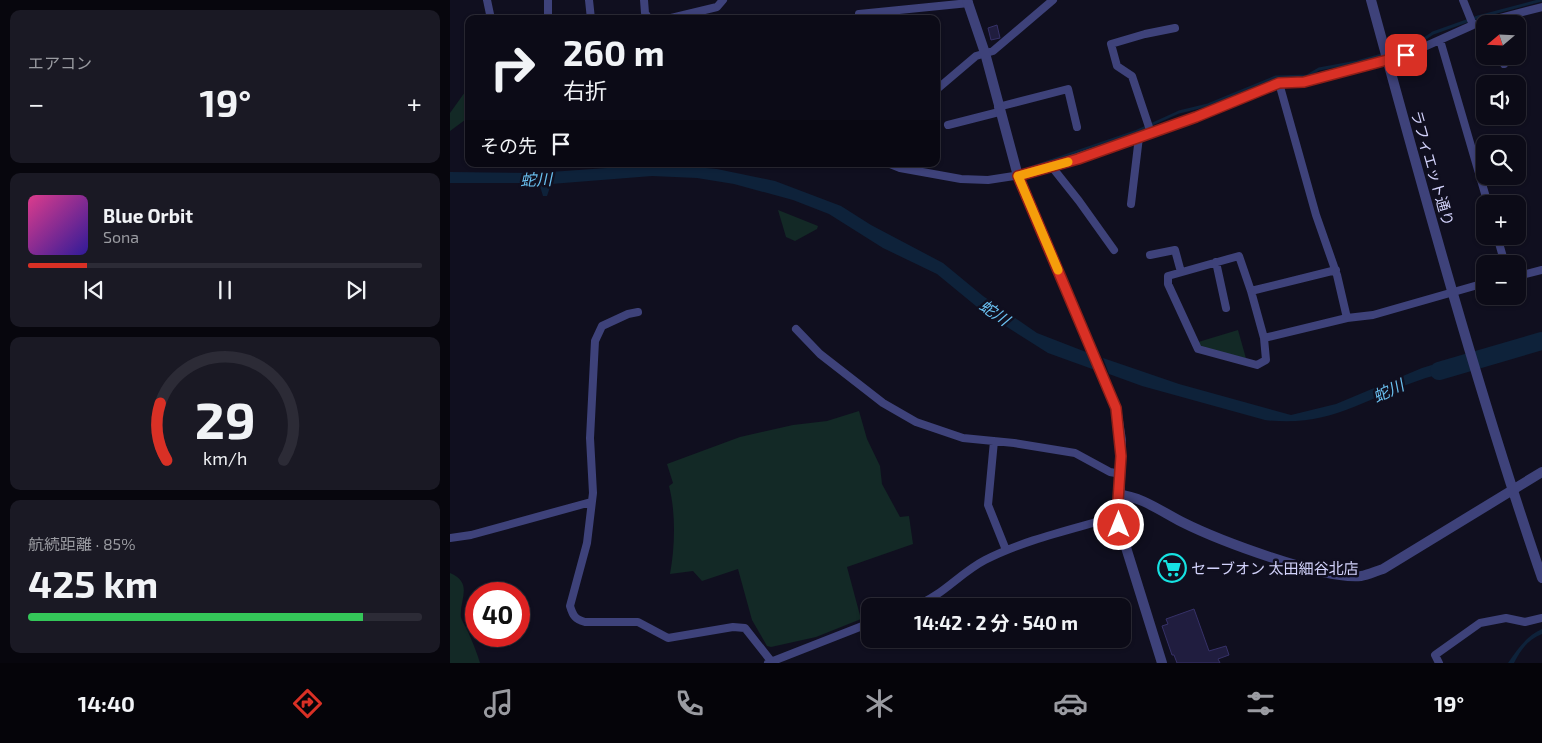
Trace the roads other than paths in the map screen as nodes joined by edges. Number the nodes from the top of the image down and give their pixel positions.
1 (486, 0) edge
2 (548, 0) edge
3 (589, 0) edge
4 (644, 0) edge
5 (723, 0) edge
6 (1053, 0) edge
7 (1371, 0) edge
8 (1463, 0) edge
9 (968, 1) edge
10 (1542, 7) edge
11 (859, 14) dead end
12 (490, 15) edge
13 (548, 15) edge
14 (591, 15) edge
15 (646, 15) edge
16 (684, 15) edge
17 (1516, 15) edge
18 (1473, 25) junction
19 (1476, 25) edge
20 (1175, 28) dead end
21 (1440, 40) junction
22 (985, 53) junction
23 (1388, 61) junction
24 (1279, 83) junction
25 (940, 87) edge
26 (998, 110) junction
27 (948, 125) dead end
28 (1076, 126) dead end
29 (1151, 133) junction
30 (1139, 137) junction
31 (898, 167) edge
32 (1052, 167) junction
33 (1018, 176) junction
34 (1485, 195) edge
35 (1131, 204) dead end
36 (1114, 250) dead end
37 (1150, 255) dead end
38 (1216, 262) junction
39 (1336, 270) junction
40 (1542, 270) edge
41 (1181, 272) junction
42 (1526, 274) edge
43 (1476, 285) edge
44 (1251, 291) junction
45 (1453, 291) junction
46 (1226, 308) dead end
47 (638, 312) dead end
48 (1347, 318) junction
49 (796, 329) dead end
50 (1264, 338) junction
51 (994, 441) junction
52 (1542, 472) edge
53 (1120, 474) junction
54 (1512, 490) junction
55 (1119, 495) junction
56 (591, 502) junction
57 (1117, 516) junction
58 (450, 538) edge
59 (1006, 550) junction
60 (1542, 578) edge
61 (934, 598) edge
62 (1542, 618) edge
63 (861, 627) edge
64 (770, 662) edge
65 (1162, 663) edge
66 (1439, 663) edge

1 - 12 street
2 - 13 street
3 - 14 street
4 - 15 street
5 - 16 street
6 - 22 street
7 - 23 street, ラフィエット通り
8 - 18 street
9 - 11 street
9 - 22 street
10 - 17 street
18 - 19 street
18 - 21 street
20 - 29 street
21 - 23 street
21 - 34 street
22 - 25 street
22 - 26 street
23 - 24 street
23 - 45 street, ラフィエット通り
24 - 29 street
24 - 39 street
26 - 27 street
26 - 28 street
26 - 33 street
29 - 30 street
30 - 32 street
30 - 35 street
31 - 33 street
32 - 33 street
32 - 36 street
33 - 53 street
37 - 41 street
38 - 41 street
38 - 44 street
38 - 46 street
39 - 44 street
39 - 48 street
40 - 42 street
41 - 50 street
43 - 45 street
44 - 50 street
45 - 48 street
45 - 54 street, ラフィエット通り
47 - 56 street
48 - 50 street
49 - 51 street
51 - 53 street
51 - 59 street
52 - 54 street
53 - 55 street
54 - 55 street
54 - 60 street
55 - 57 street
56 - 58 street
56 - 64 street
57 - 59 street
57 - 65 street
59 - 61 street
62 - 66 street
63 - 64 street

